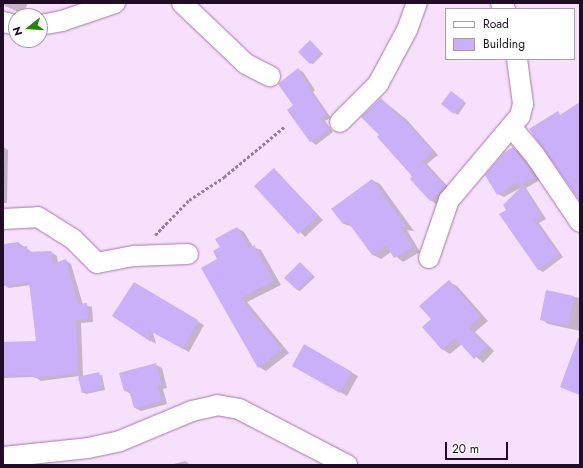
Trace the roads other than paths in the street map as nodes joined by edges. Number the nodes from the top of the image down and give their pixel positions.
1 (115, 3) edge
2 (182, 3) edge
3 (417, 3) edge
4 (48, 24) edge
5 (517, 60) edge
6 (270, 76) dead end
7 (340, 122) dead end
8 (512, 128) junction
9 (3, 219) edge
10 (580, 222) edge
11 (188, 254) dead end
12 (429, 258) dead end
13 (3, 457) edge
14 (347, 465) edge

1 - 4 street
2 - 6 street
3 - 7 street
5 - 8 street
8 - 10 street
8 - 12 street
9 - 11 street
13 - 14 street

